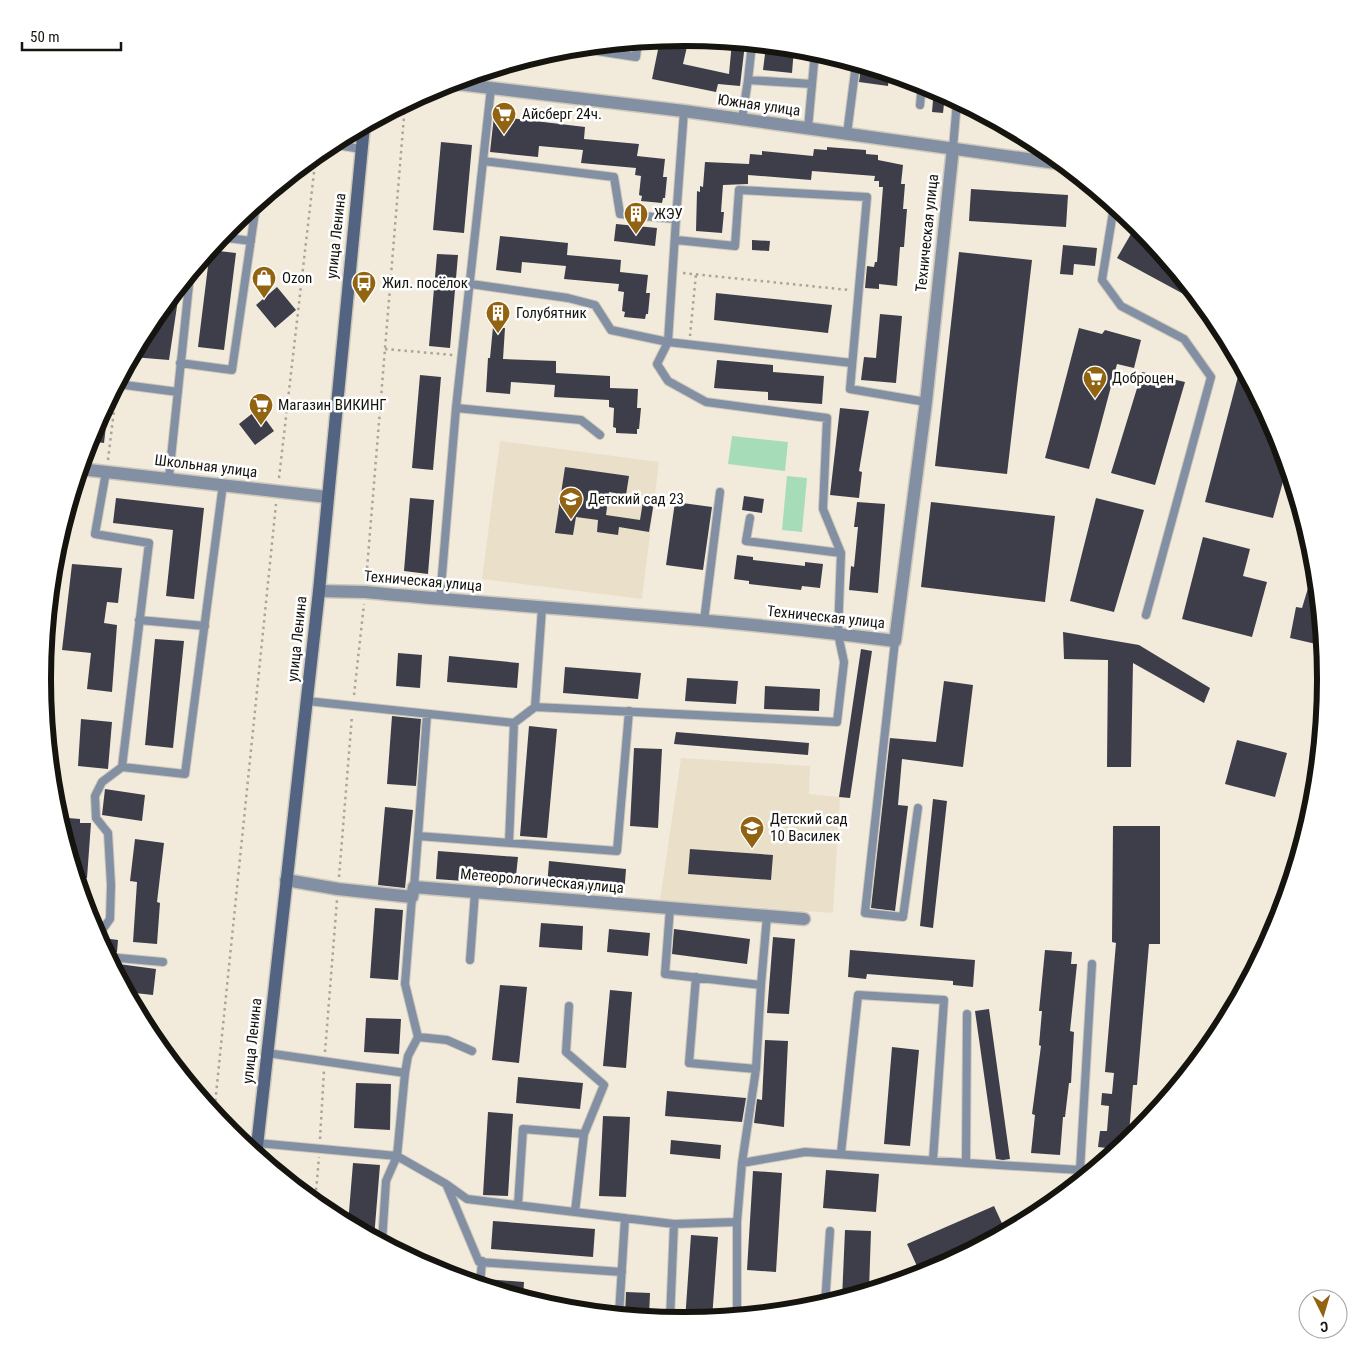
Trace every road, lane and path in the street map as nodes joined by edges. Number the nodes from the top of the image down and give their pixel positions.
1 (637, 49) edge
2 (751, 51) edge
3 (602, 52) edge
4 (814, 60) edge
5 (855, 70) edge
6 (748, 80) junction
7 (812, 84) junction
8 (466, 85) edge
9 (491, 88) junction
10 (921, 92) edge
11 (920, 105) dead end
12 (956, 108) edge
13 (684, 111) junction
14 (404, 112) edge
15 (742, 119) junction
16 (808, 128) junction
17 (363, 134) edge
18 (847, 134) junction
19 (343, 146) edge
20 (953, 148) junction
21 (361, 149) junction
22 (483, 161) junction
23 (1048, 162) edge
24 (315, 166) edge
25 (1113, 213) edge
26 (254, 214) edge
27 (676, 220) junction
28 (230, 239) edge
29 (676, 240) junction
30 (250, 241) junction
31 (674, 272) junction
32 (696, 274) junction
33 (471, 284) junction
34 (189, 286) edge
35 (858, 291) junction
36 (668, 342) junction
37 (689, 345) junction
38 (385, 349) junction
39 (462, 356) junction
40 (180, 363) junction
41 (852, 363) junction
42 (123, 386) edge
43 (178, 392) junction
44 (115, 401) edge
45 (926, 402) junction
46 (456, 408) junction
47 (600, 435) dead end
48 (86, 470) edge
49 (106, 472) junction
50 (169, 477) junction
51 (223, 484) junction
52 (277, 491) junction
53 (720, 492) dead end
54 (327, 497) junction
55 (750, 518) dead end
56 (841, 553) junction
57 (319, 590) junction
58 (365, 592) junction
59 (440, 599) junction
60 (542, 608) junction
61 (1146, 615) dead end
62 (139, 620) junction
63 (704, 622) junction
64 (206, 626) junction
65 (838, 634) junction
66 (895, 641) junction
67 (307, 701) junction
68 (353, 706) junction
69 (535, 707) junction
70 (628, 711) junction
71 (427, 714) junction
72 (514, 723) junction
73 (122, 767) junction
74 (918, 808) dead end
75 (418, 836) junction
76 (509, 843) junction
77 (286, 880) junction
78 (338, 889) junction
79 (413, 892) junction
80 (475, 892) junction
81 (670, 908) junction
82 (767, 916) junction
83 (804, 919) dead end
84 (102, 929) edge
85 (115, 959) edge
86 (470, 960) dead end
87 (162, 962) dead end
88 (1092, 964) dead end
89 (696, 977) junction
90 (761, 985) junction
91 (569, 1006) dead end
92 (967, 1014) dead end
93 (418, 1037) junction
94 (472, 1051) dead end
95 (267, 1053) junction
96 (324, 1063) junction
97 (756, 1070) junction
98 (405, 1073) junction
99 (215, 1104) edge
100 (584, 1134) junction
101 (256, 1147) edge
102 (319, 1148) junction
103 (259, 1149) edge
104 (841, 1153) junction
105 (397, 1156) junction
106 (933, 1160) junction
107 (742, 1163) junction
108 (966, 1163) junction
109 (1080, 1170) junction
110 (1084, 1170) edge
111 (446, 1184) junction
112 (316, 1194) edge
113 (518, 1205) junction
114 (575, 1212) junction
115 (625, 1218) junction
116 (737, 1222) junction
117 (674, 1224) junction
118 (830, 1231) dead end
119 (382, 1236) edge
120 (482, 1261) junction
121 (622, 1272) junction
122 (480, 1279) edge
123 (826, 1297) edge
124 (619, 1309) edge
125 (737, 1310) edge
126 (670, 1312) edge

1 - 3 lane
2 - 6 lane
4 - 7 lane
5 - 18 lane
6 - 7 lane
6 - 15 lane
7 - 16 lane
8 - 9 street, Южная улица
9 - 13 street, Южная улица
9 - 22 lane
10 - 11 lane
12 - 20 lane
13 - 15 street, Южная улица
13 - 27 lane
14 - 38 path
15 - 16 street, Южная улица
16 - 18 street, Южная улица
17 - 21 main road, улица Ленина
18 - 20 street, Южная улица
19 - 21 lane
20 - 23 street, Южная улица
20 - 45 street, Техническая улица
21 - 54 main road, улица Ленина
22 - 27 lane
22 - 33 lane
24 - 52 path
25 - 61 lane
26 - 30 lane
27 - 29 lane
28 - 30 lane
29 - 31 lane
29 - 35 lane
30 - 40 lane
31 - 32 path
31 - 36 lane
32 - 35 path
32 - 37 path
33 - 36 lane
33 - 39 lane
34 - 40 lane
35 - 41 lane
36 - 37 lane
36 - 56 lane
37 - 41 lane
38 - 39 path
38 - 58 path
39 - 46 lane
40 - 43 lane
41 - 45 lane
42 - 43 lane
43 - 50 lane
44 - 49 path
45 - 66 street, Техническая улица
46 - 47 lane
46 - 59 lane
48 - 49 street, Школьная улица
49 - 50 street, Школьная улица
49 - 62 lane
50 - 51 street, Школьная улица
51 - 52 street, Школьная улица
51 - 64 lane
52 - 54 street, Школьная улица
52 - 99 path
53 - 63 lane
54 - 57 main road, улица Ленина
55 - 56 lane
56 - 65 lane
57 - 58 street, Техническая улица
57 - 67 main road, улица Ленина
58 - 59 street, Техническая улица
58 - 68 path
59 - 60 street, Техническая улица
60 - 63 street, Техническая улица
60 - 69 lane
62 - 64 lane
62 - 73 lane
63 - 65 street, Техническая улица
64 - 73 lane
65 - 66 street, Техническая улица
65 - 70 lane
66 - 74 lane
67 - 68 lane
67 - 77 main road, улица Ленина
68 - 71 lane
68 - 78 path
69 - 70 lane
69 - 72 lane
70 - 76 lane
71 - 72 lane
71 - 75 lane
72 - 76 lane
73 - 84 lane
75 - 76 lane
75 - 79 lane
77 - 78 street, Метеорологическая улица
77 - 95 main road, улица Ленина
78 - 79 street, Метеорологическая улица
78 - 96 path
79 - 80 street, Метеорологическая улица
79 - 93 lane
80 - 81 street, Метеорологическая улица
80 - 86 lane
81 - 82 street, Метеорологическая улица
81 - 89 lane
82 - 83 street, Метеорологическая улица
82 - 90 lane
85 - 87 lane
88 - 109 lane
89 - 90 lane
89 - 97 lane
90 - 97 lane
91 - 100 lane
92 - 108 lane
93 - 94 lane
93 - 98 lane
95 - 96 lane
95 - 101 main road, улица Ленина
96 - 98 lane
96 - 102 path
97 - 107 lane
98 - 105 lane
100 - 113 lane
100 - 114 lane
102 - 103 lane
102 - 105 lane
102 - 112 path
104 - 106 lane
104 - 106 lane
104 - 107 lane
105 - 111 lane
105 - 119 lane
106 - 108 lane
107 - 116 lane
108 - 109 lane
109 - 110 lane
111 - 113 lane
111 - 120 lane
113 - 114 lane
114 - 115 lane
115 - 117 lane
115 - 121 lane
116 - 117 lane
116 - 125 lane
117 - 126 lane
118 - 123 lane
120 - 121 lane
120 - 122 lane
121 - 124 lane

